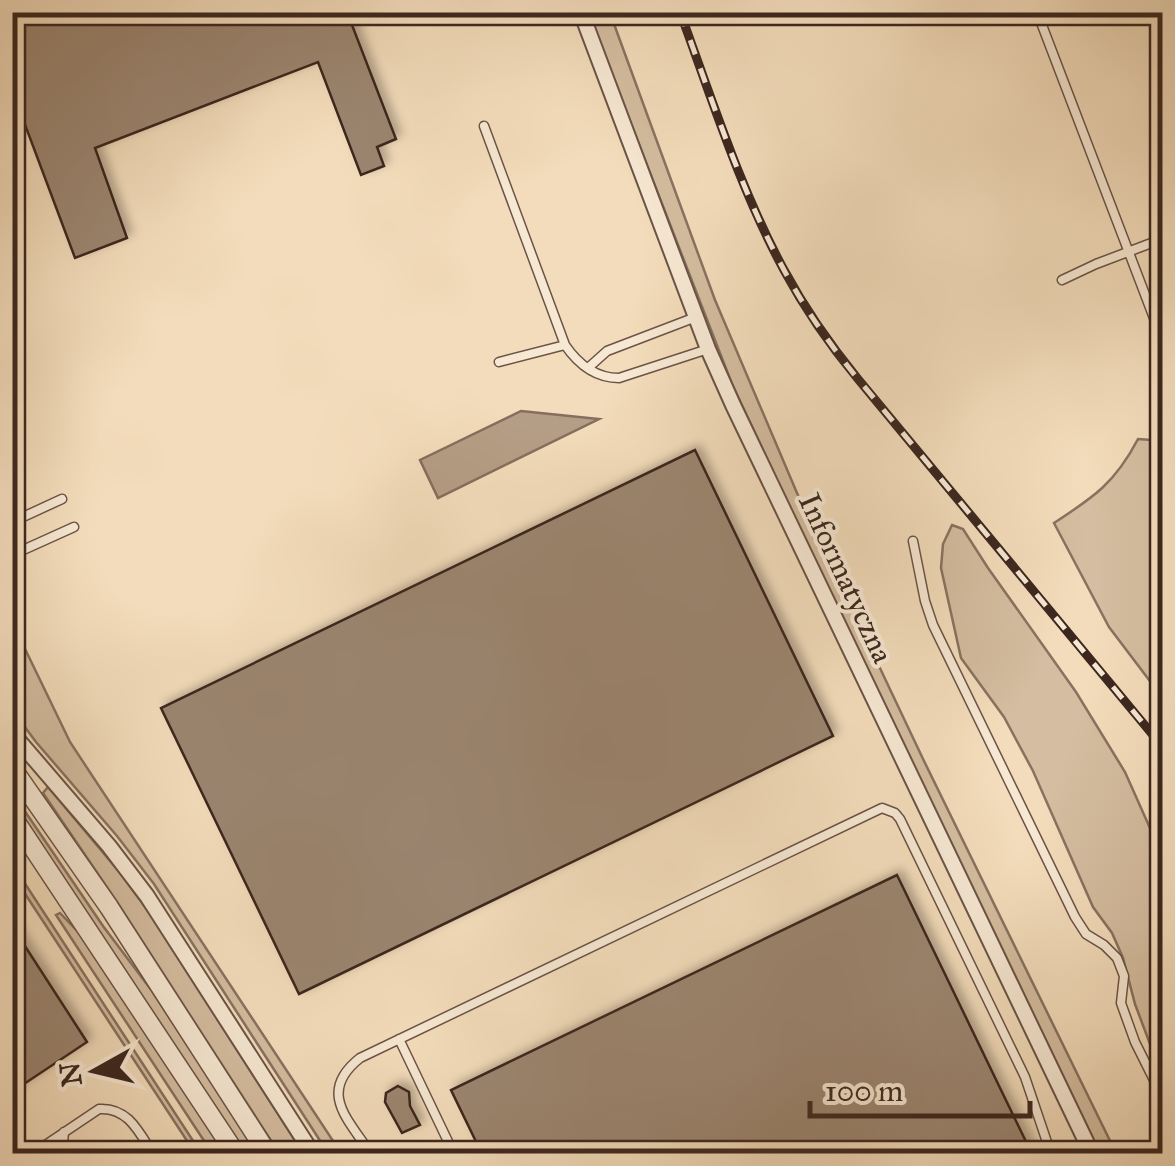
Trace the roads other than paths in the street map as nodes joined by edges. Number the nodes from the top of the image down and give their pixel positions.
1 (581, 12) edge
2 (1037, 12) edge
3 (484, 126) dead end
4 (1162, 239) edge
5 (1128, 252) junction
6 (1062, 280) dead end
7 (696, 317) junction
8 (1162, 339) edge
9 (565, 345) junction
10 (708, 349) junction
11 (499, 362) dead end
12 (588, 368) junction
13 (62, 499) dead end
14 (12, 522) edge
15 (74, 527) dead end
16 (913, 541) dead end
17 (12, 555) edge
18 (12, 733) edge
19 (12, 768) edge
20 (12, 816) edge
21 (398, 1039) junction
22 (1162, 1096) edge
23 (64, 1132) junction
24 (153, 1153) edge
25 (32, 1154) edge
26 (62, 1154) edge
27 (236, 1154) edge
28 (268, 1154) edge
29 (313, 1154) edge
30 (372, 1154) edge
31 (454, 1154) edge
32 (1051, 1154) edge
33 (1092, 1154) edge

1 - 7 street, Informatyczna
2 - 5 lane
3 - 9 lane
4 - 5 lane
5 - 6 lane
5 - 8 lane
7 - 10 street, Informatyczna
7 - 12 lane
9 - 11 lane
9 - 12 lane
10 - 12 lane
10 - 33 street, Informatyczna
13 - 14 lane
15 - 17 lane
16 - 22 lane
18 - 29 street
19 - 28 street
20 - 27 street
21 - 30 lane
21 - 31 lane
21 - 32 lane
23 - 24 lane
23 - 25 lane
23 - 26 lane

